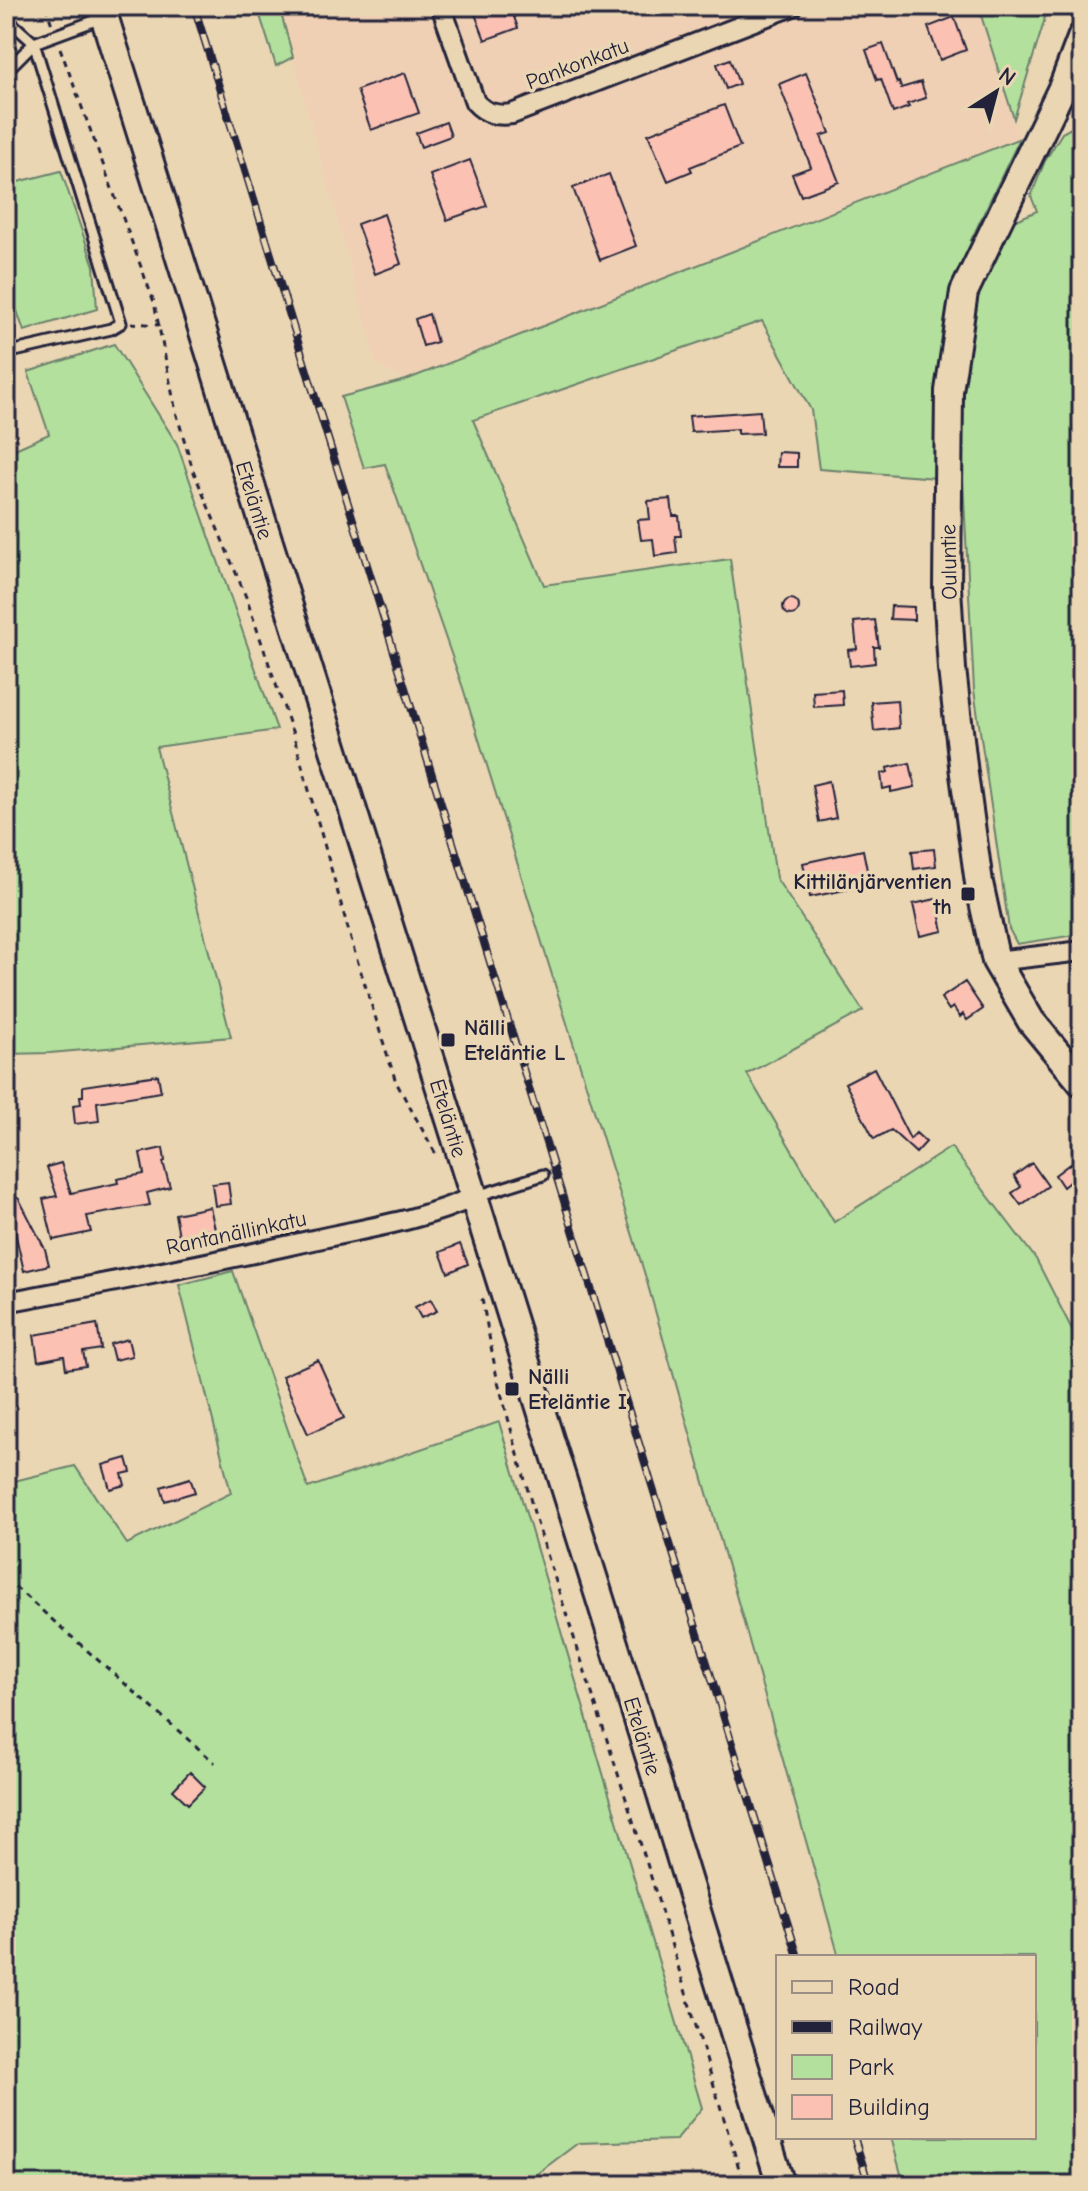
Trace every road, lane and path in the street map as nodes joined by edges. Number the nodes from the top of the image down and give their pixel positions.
1 (46, 6) edge
2 (441, 6) edge
3 (793, 6) edge
4 (103, 12) edge
5 (6, 18) edge
6 (56, 36) junction
7 (1082, 36) edge
8 (34, 43) junction
9 (6, 71) edge
10 (121, 323) junction
11 (160, 325) junction
12 (6, 353) edge
13 (1082, 951) edge
14 (996, 961) junction
15 (1082, 1083) edge
16 (440, 1161) dead end
17 (543, 1175) dead end
18 (473, 1197) junction
19 (482, 1300) dead end
20 (6, 1302) edge
21 (6, 1579) edge
22 (215, 1763) dead end
23 (744, 2185) edge
24 (781, 2185) edge

1 - 6 path
2 - 3 street, Pankonkatu
4 - 6 lane
4 - 18 main road, Eteläntie
5 - 8 lane
6 - 8 lane
6 - 11 path
7 - 14 main road, Ouluntie
8 - 9 lane
8 - 10 lane
10 - 11 path
10 - 12 lane
11 - 16 path
13 - 14 street
14 - 15 main road, Ouluntie
17 - 18 lane
18 - 20 street, Rantanällinkatu
18 - 24 main road, Eteläntie
19 - 23 path
21 - 22 path

